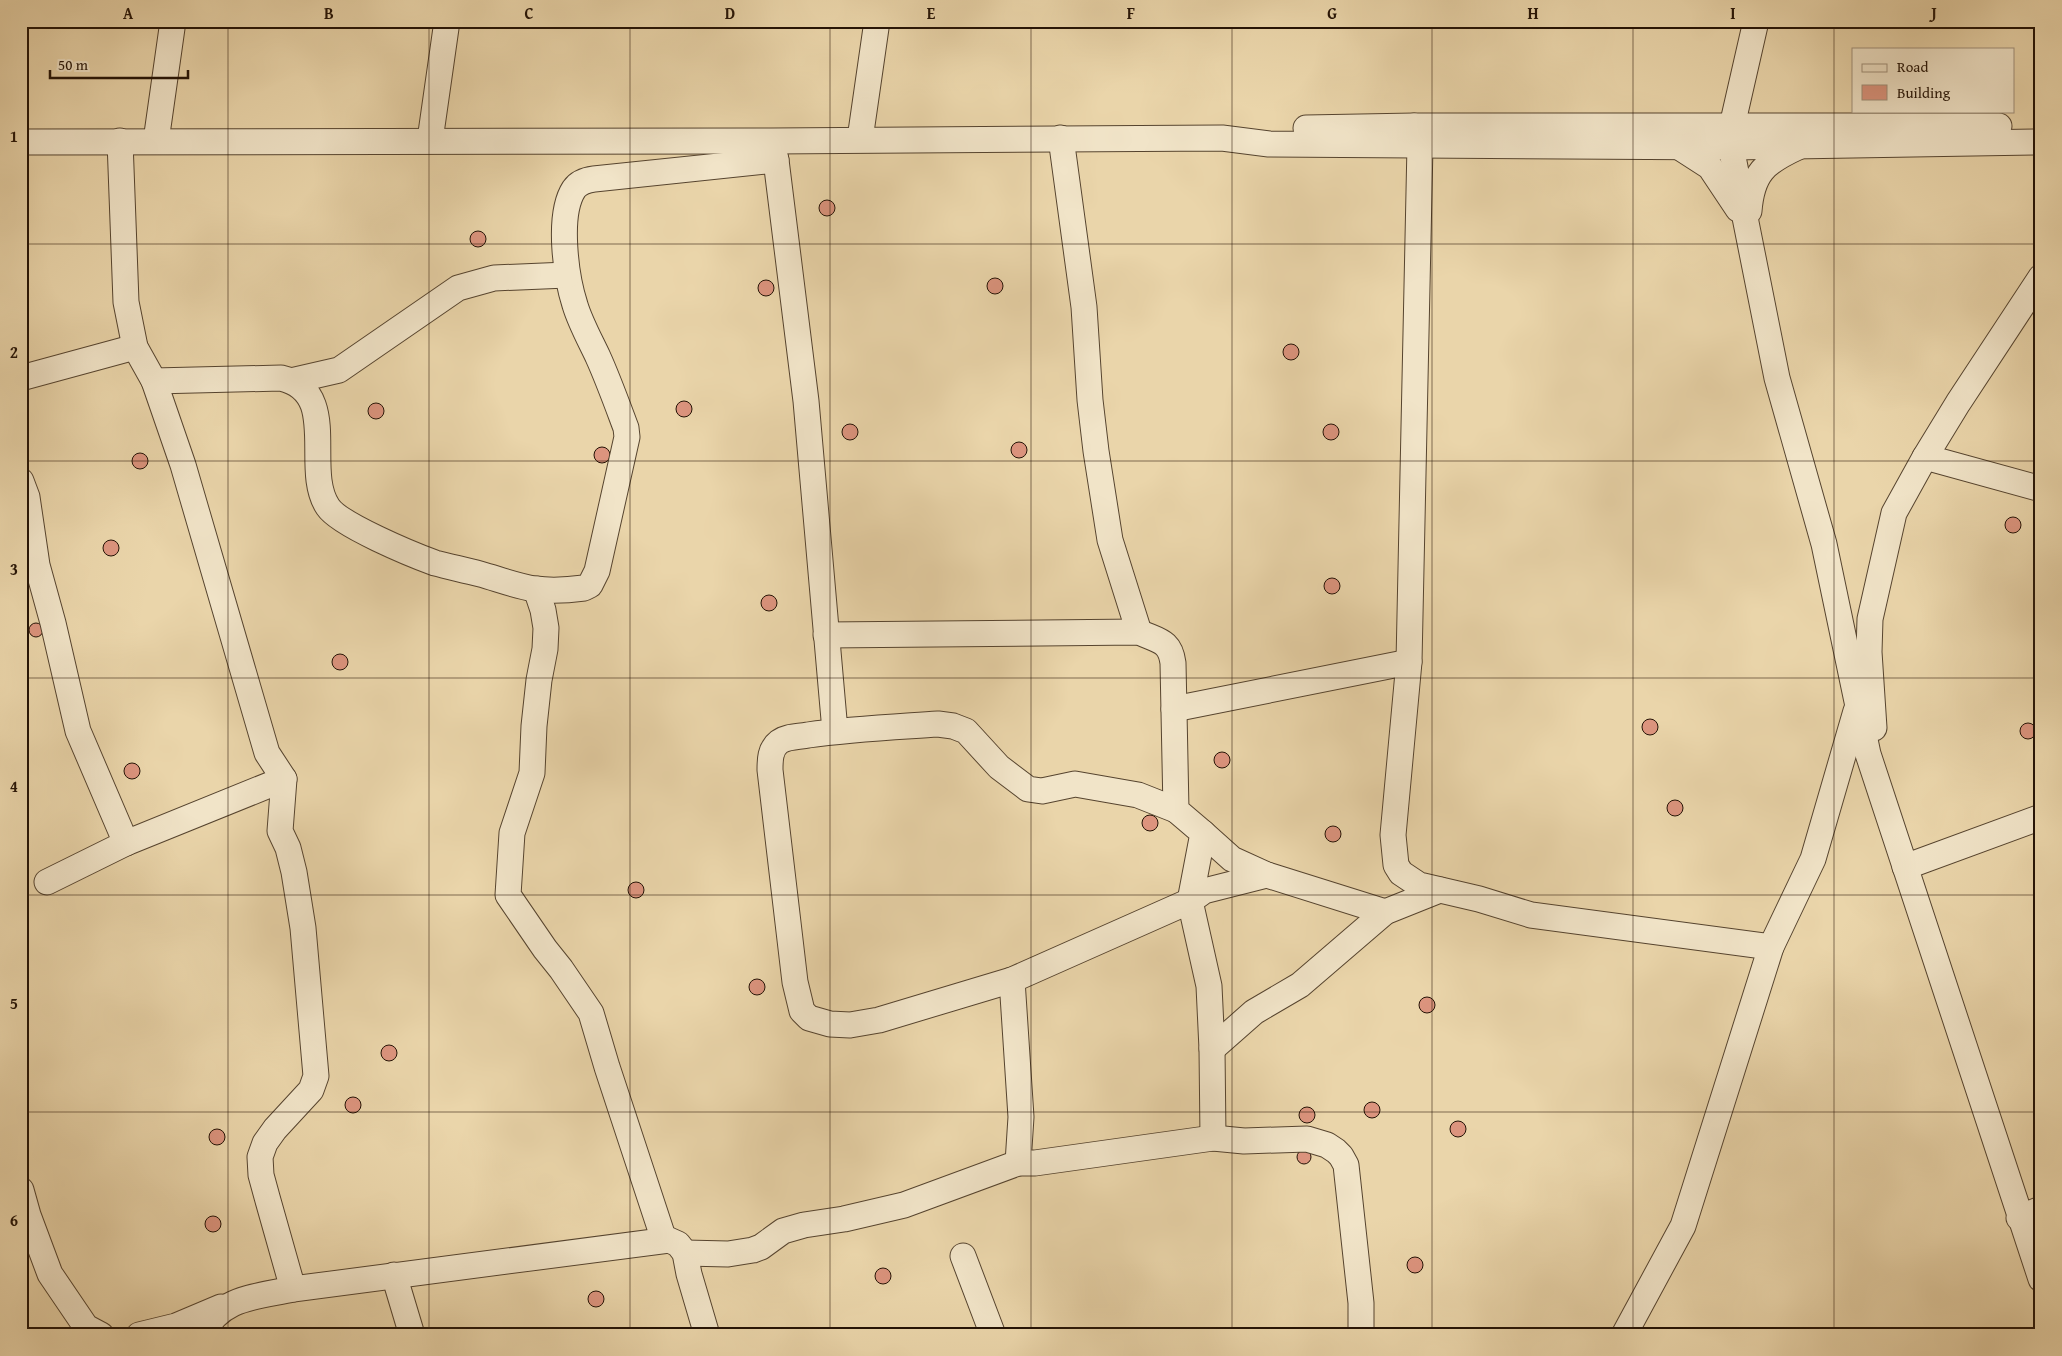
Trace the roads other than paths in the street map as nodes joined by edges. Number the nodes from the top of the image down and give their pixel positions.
1 (173, 21) edge
2 (447, 21) edge
3 (877, 21) edge
4 (1756, 21) edge
5 (2041, 126) edge
6 (1417, 135) junction
7 (1732, 136) junction
8 (1061, 138) junction
9 (860, 139) junction
10 (430, 140) junction
11 (120, 141) junction
12 (156, 141) junction
13 (21, 142) edge
14 (2041, 142) edge
15 (1678, 146) junction
16 (1802, 146) junction
17 (774, 150) junction
18 (1748, 226) junction
19 (567, 275) junction
20 (2041, 277) edge
21 (135, 347) junction
22 (21, 378) edge
23 (154, 380) junction
24 (291, 381) junction
25 (1925, 457) junction
26 (21, 481) edge
27 (2041, 489) edge
28 (536, 589) junction
29 (1139, 632) junction
30 (826, 635) junction
31 (1409, 662) junction
32 (1857, 706) junction
33 (1174, 709) junction
34 (836, 731) junction
35 (1868, 754) junction
36 (284, 779) junction
37 (1176, 810) junction
38 (2041, 817) edge
39 (1203, 833) junction
40 (126, 843) junction
41 (1905, 867) junction
42 (1267, 875) junction
43 (47, 882) dead end
44 (1440, 890) junction
45 (1190, 901) junction
46 (1385, 912) junction
47 (1771, 947) junction
48 (1012, 980) junction
49 (1212, 1049) junction
50 (1214, 1138) junction
51 (1018, 1163) junction
52 (21, 1190) edge
53 (2030, 1214) edge
54 (664, 1240) junction
55 (685, 1253) junction
56 (963, 1256) dead end
57 (394, 1275) junction
58 (2041, 1279) edge
59 (293, 1289) junction
60 (226, 1306) junction
61 (93, 1332) edge
62 (139, 1335) edge
63 (202, 1335) edge
64 (412, 1335) edge
65 (708, 1335) edge
66 (993, 1335) edge
67 (1360, 1335) edge
68 (1624, 1335) edge

1 - 12 street
2 - 10 street
3 - 9 street
4 - 7 street
5 - 7 street
6 - 7 street
6 - 8 street
6 - 15 street
6 - 31 street
7 - 15 street
7 - 16 street
7 - 18 street
8 - 9 street
8 - 29 street
9 - 17 street
10 - 12 street
10 - 17 street
11 - 12 street
11 - 13 street
11 - 21 street
14 - 16 street
15 - 18 street
16 - 18 street
17 - 19 street
17 - 30 street
18 - 32 street
19 - 24 street
19 - 28 street
20 - 25 street
21 - 22 street
21 - 23 street
23 - 24 street
23 - 36 street
24 - 28 street
25 - 27 street
25 - 35 street
26 - 40 street
28 - 54 street
29 - 30 street
29 - 33 street
30 - 34 street
31 - 33 street
31 - 44 street
32 - 35 street
32 - 47 street
33 - 37 street
34 - 37 street
34 - 48 street
35 - 41 street
36 - 40 street
36 - 59 street
37 - 39 street
38 - 41 street
39 - 42 street
39 - 45 street
40 - 43 street
41 - 53 street
42 - 45 street
42 - 46 street
44 - 46 street
44 - 47 street
45 - 48 street
45 - 49 street
46 - 49 street
47 - 68 street
48 - 51 street
49 - 50 street
50 - 51 street
50 - 67 street
51 - 55 street
52 - 61 street
53 - 58 street
54 - 55 street
54 - 57 street
55 - 65 street
56 - 66 street
57 - 59 street
57 - 64 street
59 - 60 street
60 - 62 street
60 - 63 street

